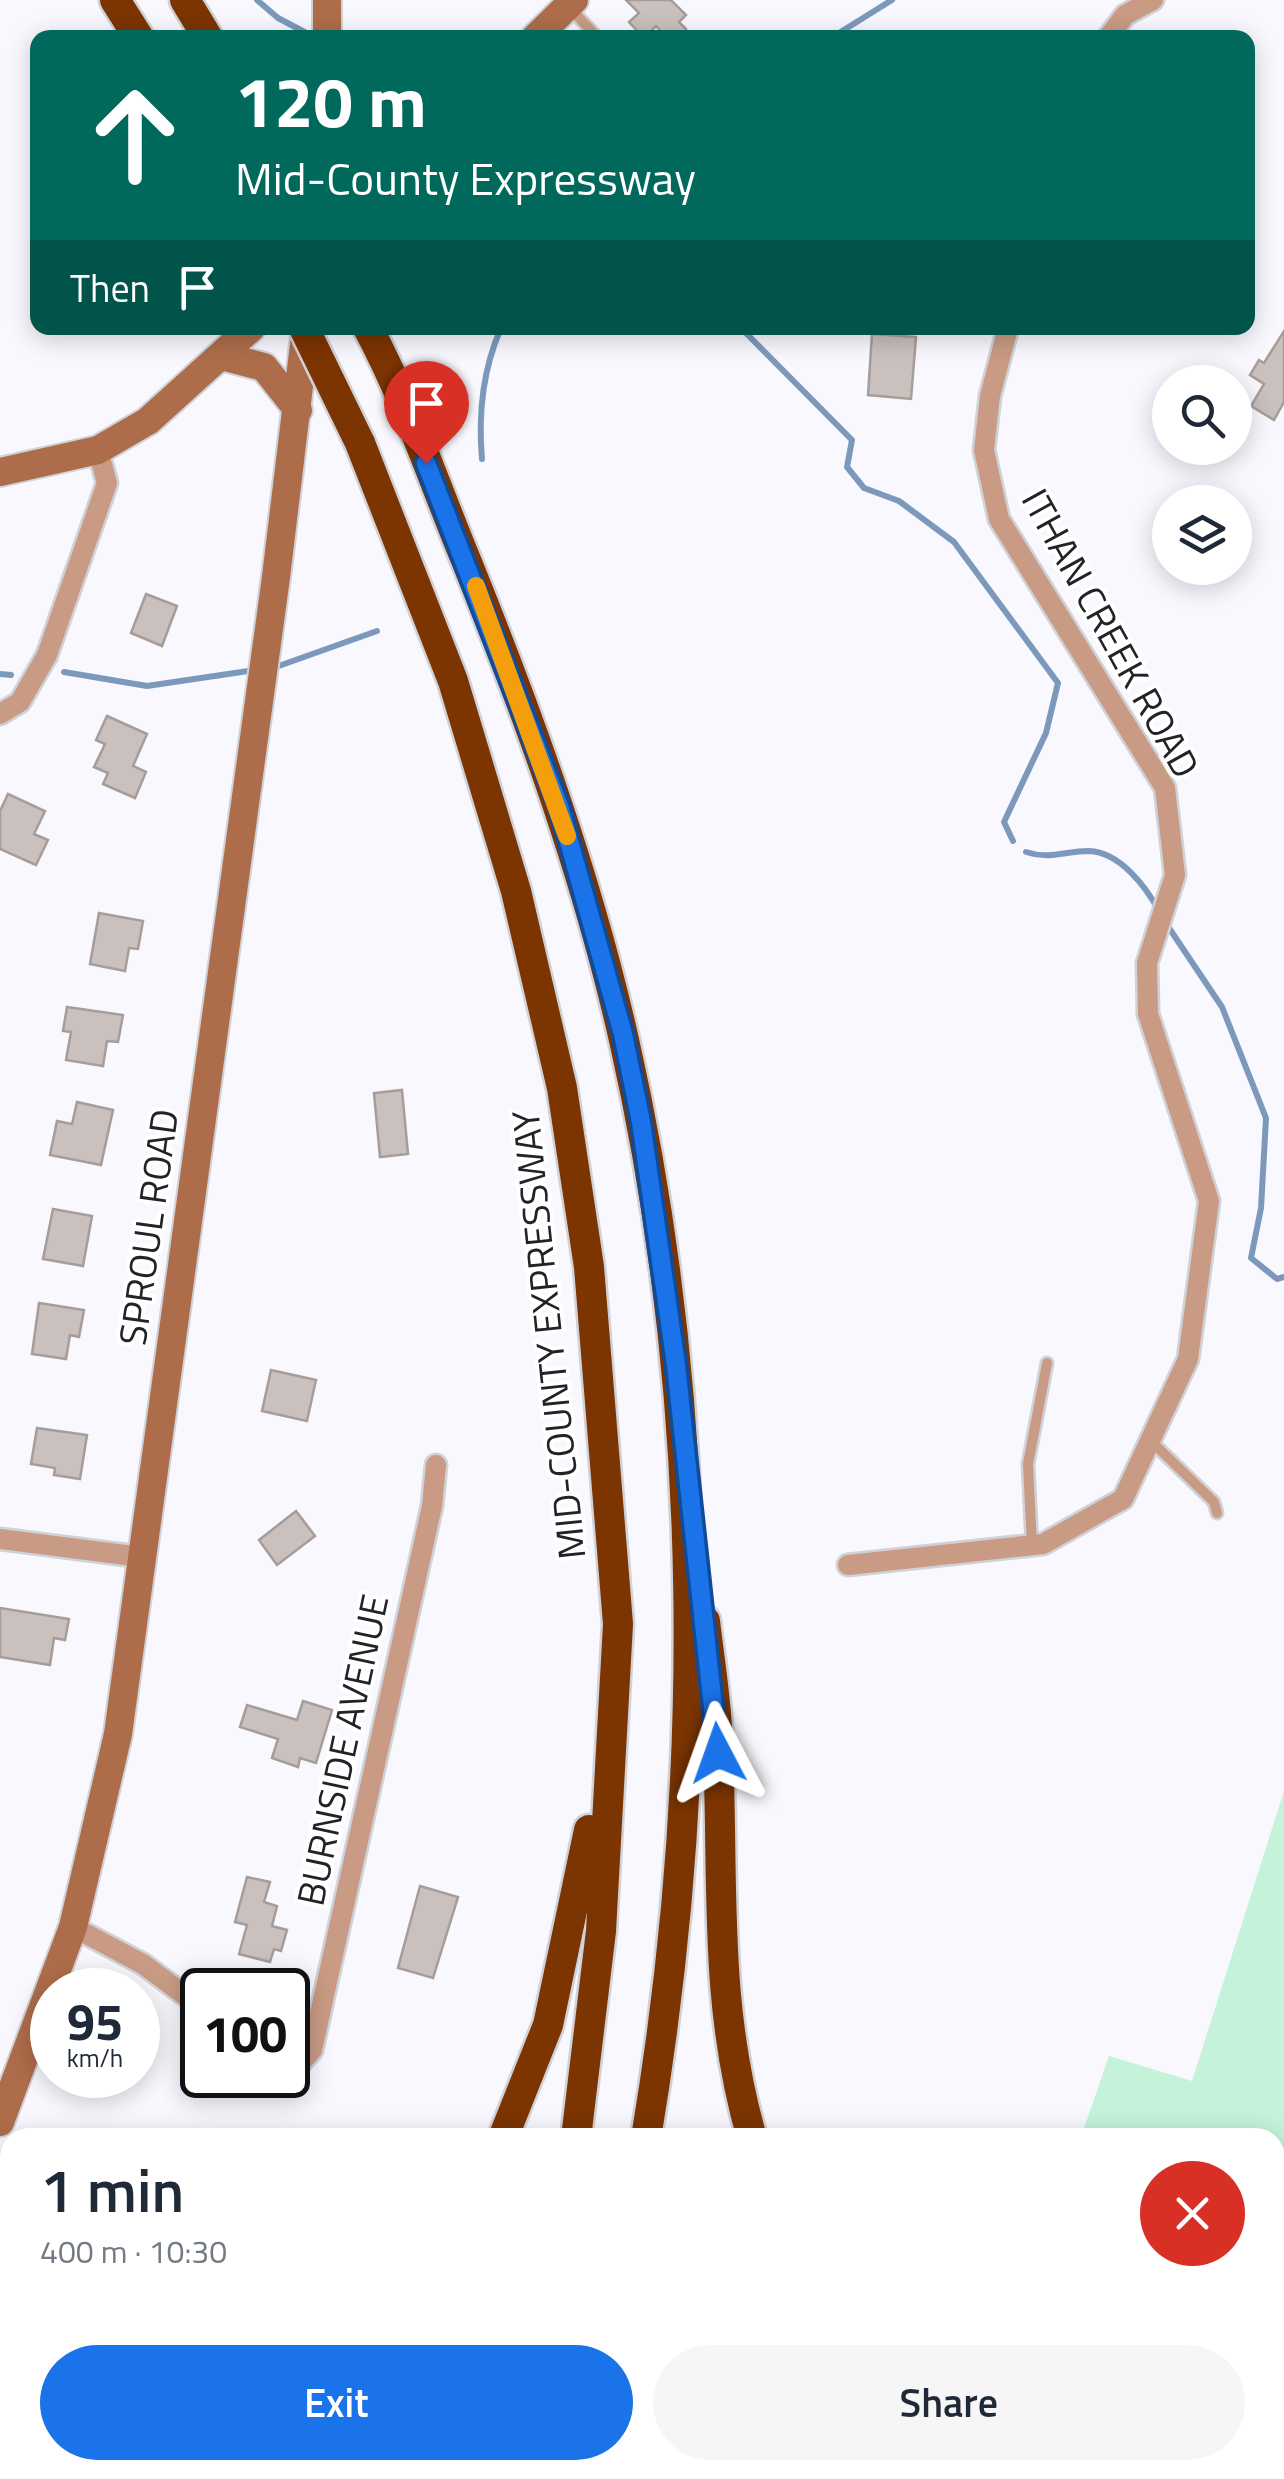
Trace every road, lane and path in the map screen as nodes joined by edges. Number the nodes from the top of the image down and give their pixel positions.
1 (115, 0) edge
2 (185, 0) edge
3 (1153, 0) edge
4 (571, 3) edge
5 (134, 30) edge
6 (203, 30) edge
7 (544, 30) edge
8 (592, 30) edge
9 (1114, 30) edge
10 (244, 335) edge
11 (303, 335) edge
12 (307, 335) edge
13 (1006, 335) edge
14 (373, 337) edge
15 (221, 356) junction
16 (298, 410) junction
17 (98, 450) junction
18 (0, 472) edge
19 (0, 714) edge
20 (1048, 1363) dead end
21 (676, 1365) junction
22 (1150, 1440) junction
23 (436, 1465) dead end
24 (1217, 1512) dead end
25 (0, 1539) edge
26 (1032, 1544) junction
27 (141, 1557) junction
28 (848, 1566) dead end
29 (618, 1624) junction
30 (73, 1927) junction
31 (180, 1992) edge
32 (310, 2052) edge
33 (0, 2122) edge
34 (507, 2128) edge
35 (577, 2128) edge
36 (648, 2128) edge
37 (749, 2128) edge

1 - 5 highway
2 - 6 highway
3 - 9 street
4 - 7 main road
4 - 8 lane
10 - 15 main road
11 - 16 main road, SPROUL ROAD
12 - 29 highway, MID-COUNTY EXPRESSWAY, bridge
13 - 22 street, ITHAN CREEK ROAD
14 - 21 highway
15 - 16 main road
15 - 17 main road
16 - 27 main road, SPROUL ROAD
17 - 18 main road
17 - 19 street
20 - 26 lane
21 - 36 highway
21 - 37 highway
22 - 24 lane
22 - 26 street, ITHAN CREEK ROAD
23 - 32 street, BURNSIDE AVENUE
25 - 27 street
26 - 28 street, ITHAN CREEK ROAD
27 - 30 main road, SPROUL ROAD
29 - 34 highway
29 - 35 highway, MID-COUNTY EXPRESSWAY
30 - 31 street
30 - 33 main road, SPROUL ROAD

